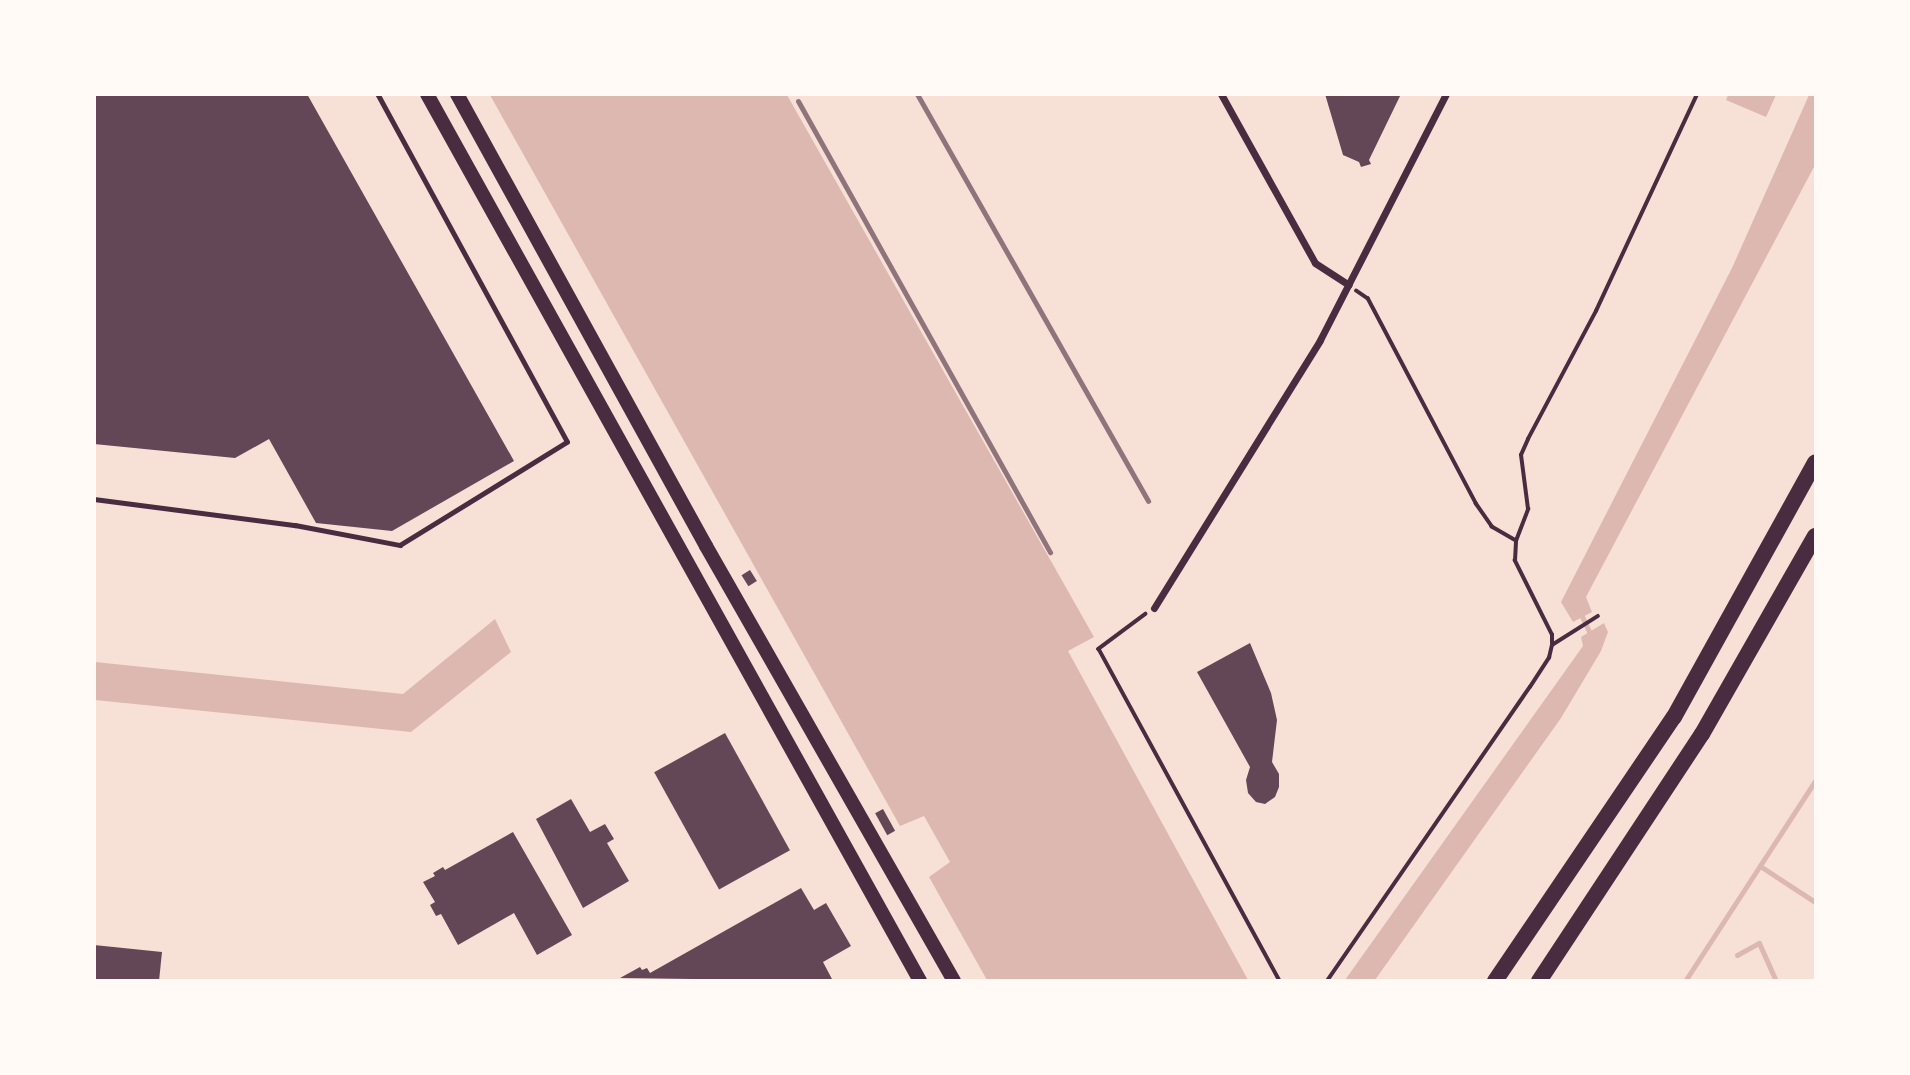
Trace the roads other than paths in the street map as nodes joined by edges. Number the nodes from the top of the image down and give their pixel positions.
1 (377, 94) edge
2 (427, 94) edge
3 (457, 94) edge
4 (1221, 94) edge
5 (1446, 94) edge
6 (1349, 285) junction
7 (1815, 463) edge
8 (94, 499) edge
9 (1815, 536) edge
10 (1154, 608) road end
11 (920, 981) edge
12 (954, 981) edge
13 (1495, 981) edge
14 (1539, 981) edge

1 - 8 lane
2 - 11 main road
3 - 12 main road
4 - 6 street
5 - 6 street
6 - 10 street
7 - 13 highway
9 - 14 highway

